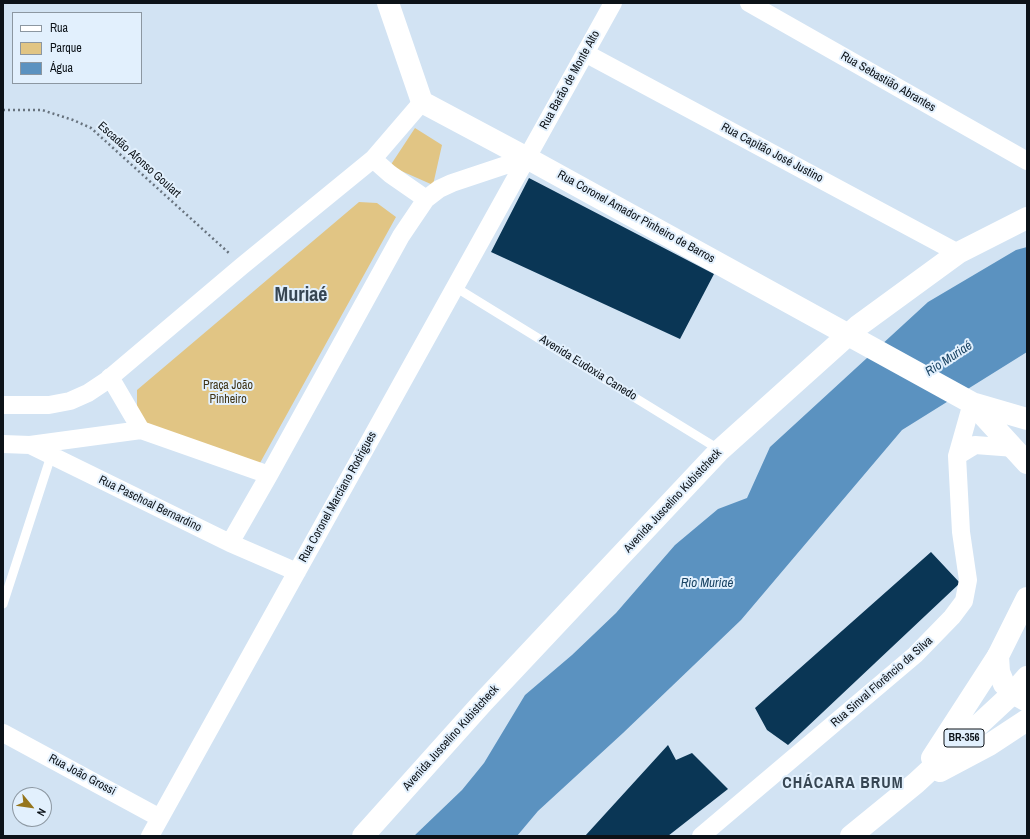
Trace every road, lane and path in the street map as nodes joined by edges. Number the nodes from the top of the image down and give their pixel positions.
1 (388, 3) edge
2 (613, 3) edge
3 (750, 3) edge
4 (586, 53) junction
5 (422, 102) junction
6 (3, 110) edge
7 (527, 158) junction
8 (374, 159) junction
9 (1027, 161) edge
10 (426, 199) junction
11 (1027, 218) edge
12 (958, 253) junction
13 (242, 266) junction
14 (455, 287) junction
15 (857, 338) junction
16 (110, 377) junction
17 (966, 399) junction
18 (3, 406) edge
19 (1027, 419) edge
20 (141, 430) junction
21 (3, 444) edge
22 (30, 445) junction
23 (720, 450) junction
24 (51, 456) junction
25 (957, 456) junction
26 (1021, 456) edge
27 (270, 475) junction
28 (230, 543) junction
29 (297, 572) junction
30 (1027, 598) edge
31 (3, 604) edge
32 (998, 656) junction
33 (1027, 677) edge
34 (1020, 697) edge
35 (1027, 720) edge
36 (3, 733) edge
37 (916, 783) junction
38 (160, 818) junction
39 (150, 836) edge
40 (363, 836) edge
41 (701, 836) edge
42 (851, 836) edge

1 - 5 main road
2 - 4 street, Rua Barão de Monte Alto
3 - 9 street, Rua Sebastião Abrantes
4 - 7 street, Rua Barão de Monte Alto
4 - 12 street, Rua Capitão José Justino
5 - 7 main road, Rua Coronel Amador Pinheiro de Barros
5 - 8 street
6 - 13 path, Escadão Afonso Goulart
7 - 10 street
7 - 14 street, Rua Coronel Marciano Rodrigues
7 - 15 main road, Rua Coronel Amador Pinheiro de Barros
8 - 10 street
8 - 13 street
10 - 27 street
11 - 12 main road, Avenida Juscelino Kubistcheck
12 - 15 main road, Avenida Juscelino Kubistcheck
13 - 16 street
14 - 23 lane, Avenida Eudoxia Canedo
14 - 29 street, Rua Coronel Marciano Rodrigues
15 - 17 main road, Rua Coronel Amador Pinheiro de Barros
15 - 23 main road, Avenida Juscelino Kubistcheck
16 - 18 street
16 - 20 street
17 - 19 main road
17 - 25 street, Rua Sinval Florêncio da Silva
17 - 26 main road
20 - 22 street
20 - 27 street
21 - 22 street, Rua Paschoal Bernardino
22 - 24 street, Rua Paschoal Bernardino
23 - 40 main road, Avenida Juscelino Kubistcheck
24 - 28 street, Rua Paschoal Bernardino
24 - 31 lane
25 - 26 street
25 - 41 street, Rua Sinval Florêncio da Silva
27 - 28 street
28 - 29 street, Rua Paschoal Bernardino
29 - 38 street, Rua Coronel Marciano Rodrigues
30 - 32 main road
32 - 34 main road
32 - 37 main road
33 - 34 main road, BR-356
34 - 37 main road, BR-356
35 - 37 main road
36 - 38 street, Rua João Grossi
37 - 42 main road, BR-356
38 - 39 street, Rua Coronel Marciano Rodrigues

